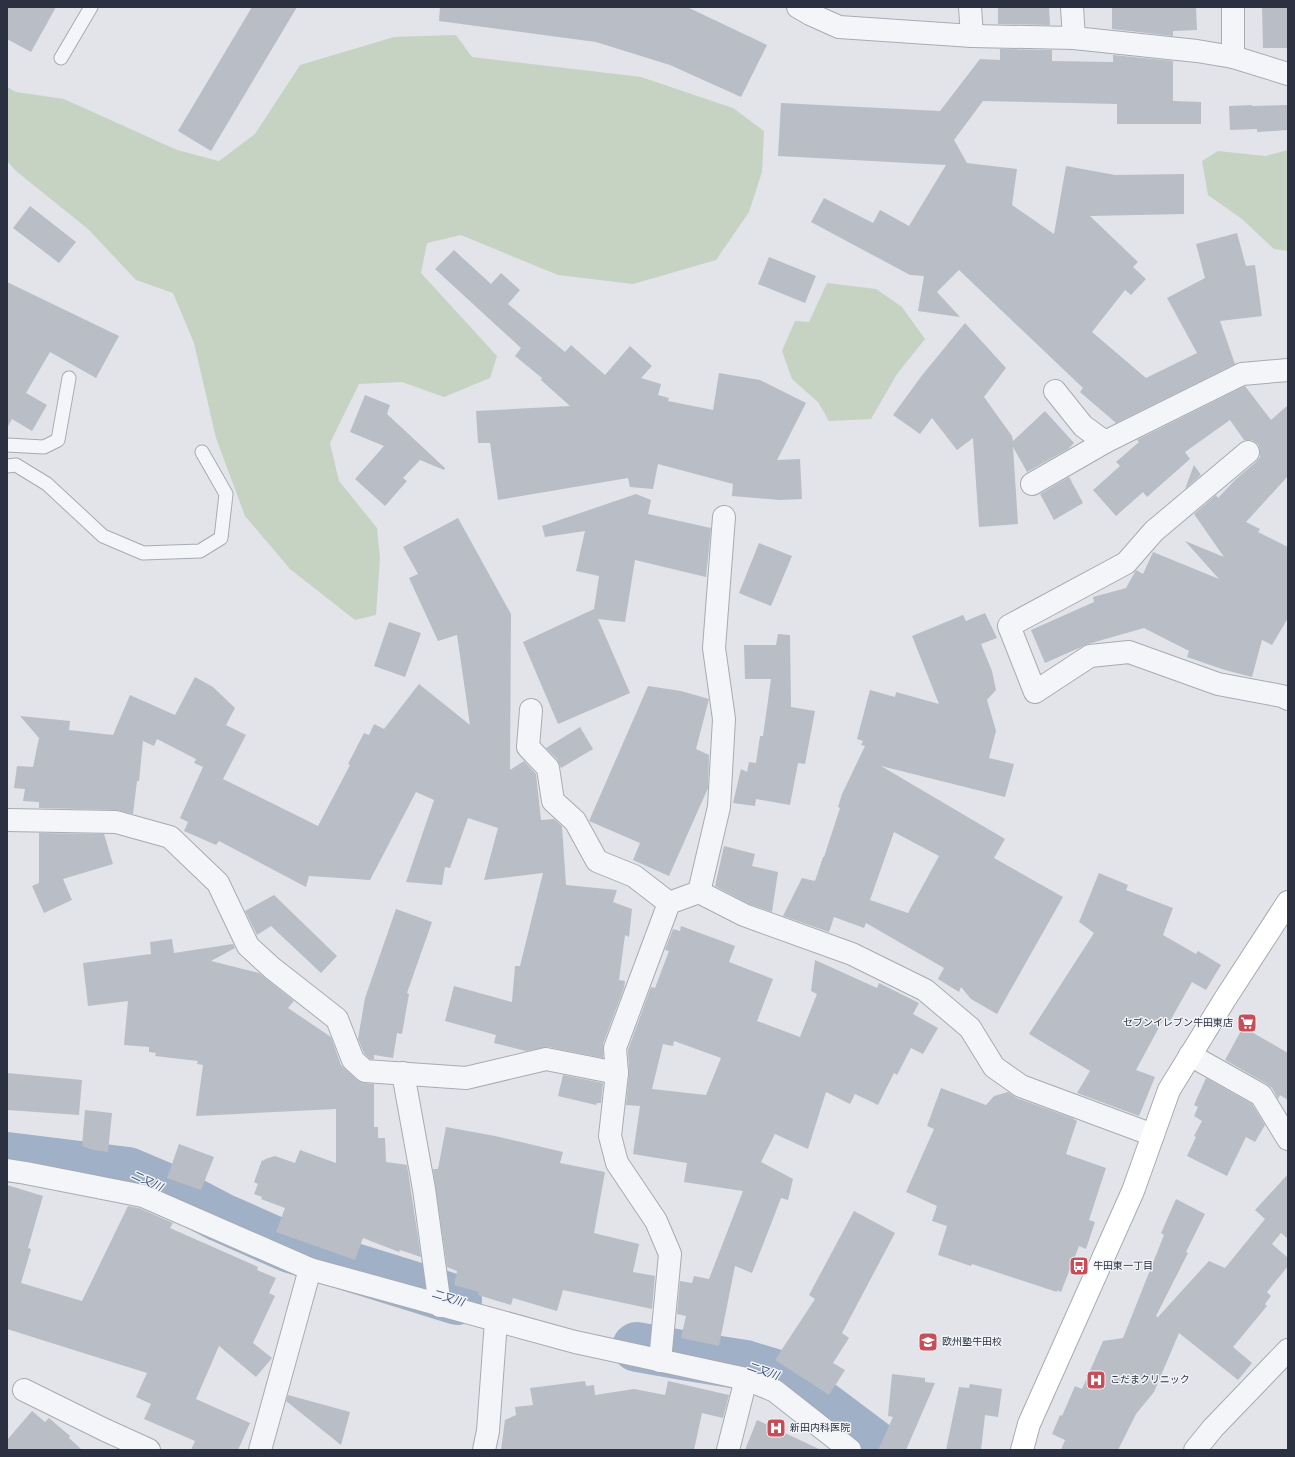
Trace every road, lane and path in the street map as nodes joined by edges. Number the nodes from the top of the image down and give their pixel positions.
1 (91, 7) edge
2 (970, 7) edge
3 (1072, 7) edge
4 (1233, 7) edge
5 (807, 9) edge
6 (972, 36) junction
7 (1074, 38) junction
8 (1234, 57) junction
9 (61, 58) dead end
10 (1288, 74) edge
11 (1288, 370) edge
12 (69, 378) dead end
13 (1055, 391) dead end
14 (1105, 442) junction
15 (7, 445) edge
16 (202, 452) dead end
17 (1248, 452) dead end
18 (7, 466) edge
19 (1032, 484) dead end
20 (724, 516) dead end
21 (1288, 699) edge
22 (531, 710) dead end
23 (7, 820) edge
24 (699, 892) junction
25 (1288, 902) edge
26 (669, 903) junction
27 (1190, 1055) junction
28 (403, 1073) junction
29 (617, 1073) junction
30 (1153, 1135) junction
31 (1288, 1139) edge
32 (7, 1170) edge
33 (310, 1269) junction
34 (440, 1306) junction
35 (496, 1321) junction
36 (1288, 1350) edge
37 (660, 1361) junction
38 (746, 1379) junction
39 (24, 1390) dead end
40 (149, 1450) edge
41 (260, 1450) edge
42 (484, 1450) edge
43 (728, 1450) edge
44 (850, 1450) edge
45 (1022, 1450) edge
46 (1195, 1450) edge

1 - 9 lane
2 - 6 street
3 - 7 street
4 - 8 street
5 - 6 street
6 - 7 street
7 - 8 street
8 - 10 street
11 - 14 street
12 - 15 lane
13 - 14 street
14 - 19 street
16 - 18 lane
17 - 21 street
20 - 24 street
22 - 26 street
23 - 28 street
24 - 26 street
24 - 30 street
25 - 27 street
26 - 29 street
27 - 30 street
27 - 31 street
28 - 29 street
28 - 34 street
29 - 37 street
30 - 45 street
32 - 33 street
33 - 34 street
33 - 41 street
34 - 35 street
35 - 37 street
35 - 42 street
36 - 46 street
37 - 38 street
38 - 43 street
38 - 44 street
39 - 40 street

